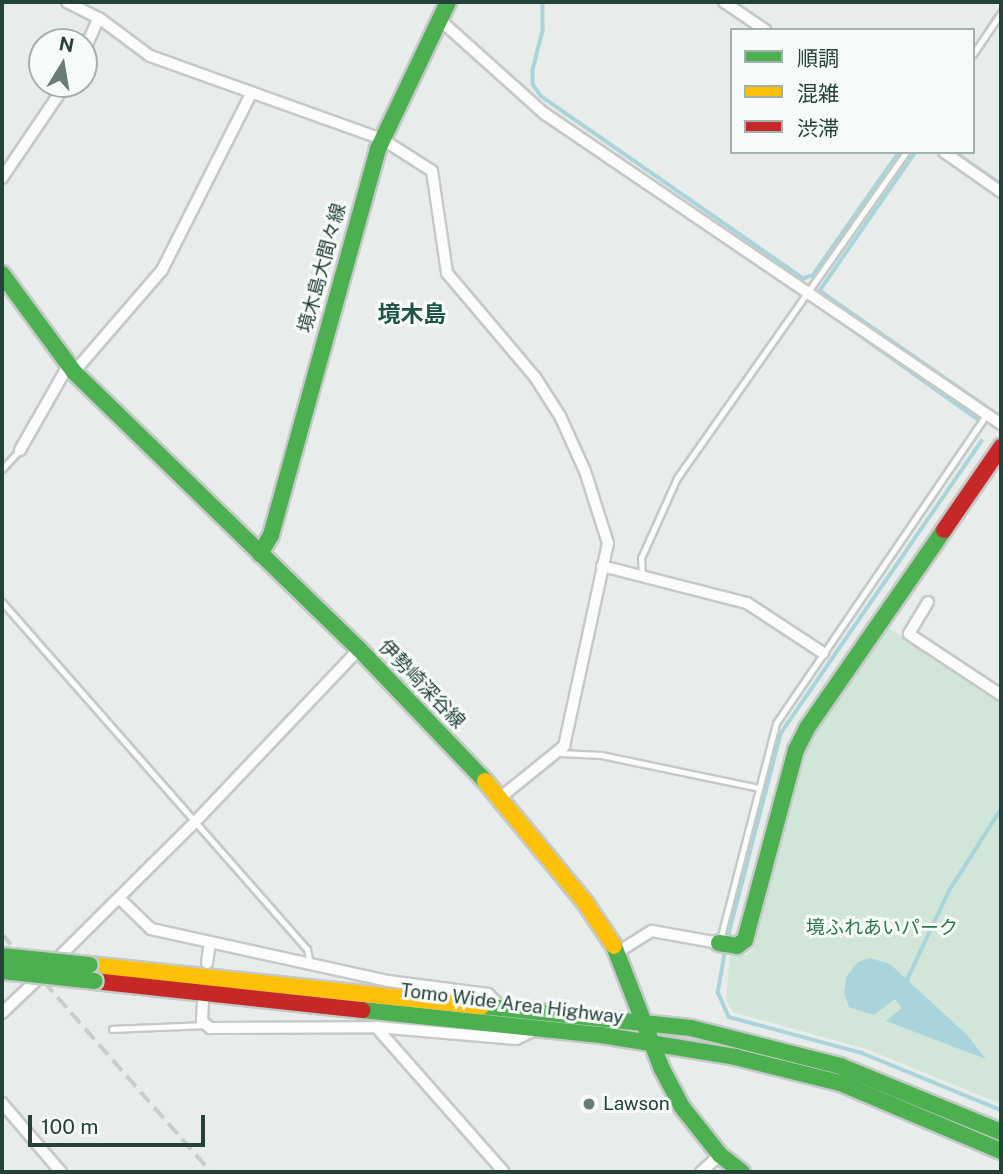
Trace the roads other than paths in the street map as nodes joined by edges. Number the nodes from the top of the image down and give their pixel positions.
1 (67, 2) edge
2 (448, 2) edge
3 (724, 2) edge
4 (1001, 13) edge
5 (99, 18) junction
6 (439, 19) junction
7 (94, 28) edge
8 (762, 28) edge
9 (975, 51) edge
10 (252, 92) junction
11 (56, 98) edge
12 (382, 139) junction
13 (905, 154) edge
14 (947, 154) edge
15 (2, 178) edge
16 (1001, 192) edge
17 (2, 274) edge
18 (809, 290) junction
19 (71, 369) junction
20 (987, 414) junction
21 (1001, 424) edge
22 (1001, 447) edge
23 (20, 450) joint
24 (2, 469) edge
25 (260, 554) junction
26 (603, 566) junction
27 (642, 579) junction
28 (2, 602) edge
29 (928, 602) dead end
30 (359, 649) junction
31 (823, 653) junction
32 (1001, 695) edge
33 (561, 753) junction
34 (759, 788) junction
35 (501, 797) junction
36 (197, 821) junction
37 (120, 898) junction
38 (210, 942) junction
39 (719, 943) junction
40 (618, 952) junction
41 (2, 956) edge
42 (207, 963) dead end
43 (310, 965) junction
44 (2, 971) edge
45 (92, 973) junction
46 (203, 1002) dead end
47 (500, 1006) junction
48 (2, 1013) edge
49 (646, 1022) junction
50 (204, 1025) junction
51 (376, 1027) junction
52 (112, 1029) dead end
53 (537, 1029) junction
54 (652, 1043) junction
55 (2, 1103) edge
56 (1001, 1132) edge
57 (1001, 1151) edge
58 (720, 1155) junction
59 (61, 1172) edge
60 (504, 1172) edge
61 (701, 1172) edge
62 (742, 1172) edge

1 - 5 street
2 - 6 main road, 境木島大間々線
3 - 8 street
4 - 9 lane
5 - 7 street
5 - 10 street
6 - 12 main road, 境木島大間々線
6 - 18 street
10 - 12 street
10 - 19 street
11 - 15 street
12 - 25 main road, 境木島大間々線
12 - 26 street
13 - 18 lane
14 - 16 street
17 - 19 main road, 伊勢崎深谷線
18 - 20 street
18 - 27 lane
19 - 23 street
19 - 25 main road, 伊勢崎深谷線
20 - 21 street
20 - 31 lane
22 - 39 main road
23 - 24 lane
25 - 30 main road, 伊勢崎深谷線
26 - 27 street
26 - 33 street
27 - 31 street
28 - 36 lane
29 - 32 street
30 - 35 main road, 伊勢崎深谷線
30 - 36 street
31 - 34 lane
33 - 34 lane
33 - 35 street
34 - 39 lane
35 - 40 main road, 伊勢崎深谷線
36 - 37 street
36 - 43 lane
37 - 38 street
37 - 48 street
38 - 42 street
38 - 43 street
39 - 40 street
40 - 49 main road, 伊勢崎深谷線
41 - 45 main road, Tomo Wide Area Highway, bridge
43 - 47 street
44 - 45 main road, Tomo Wide Area Highway, bridge
45 - 47 main road, Tomo Wide Area Highway
45 - 53 main road, Tomo Wide Area Highway
46 - 50 street
47 - 49 main road, Tomo Wide Area Highway
49 - 54 main road, 伊勢崎深谷線
49 - 56 main road, Tomo Wide Area Highway
50 - 51 street
50 - 52 lane
51 - 53 street
51 - 60 street
53 - 54 main road, Tomo Wide Area Highway
54 - 57 main road, Tomo Wide Area Highway
54 - 58 main road, 伊勢崎深谷線
55 - 59 street
58 - 61 street
58 - 62 main road, 伊勢崎深谷線

